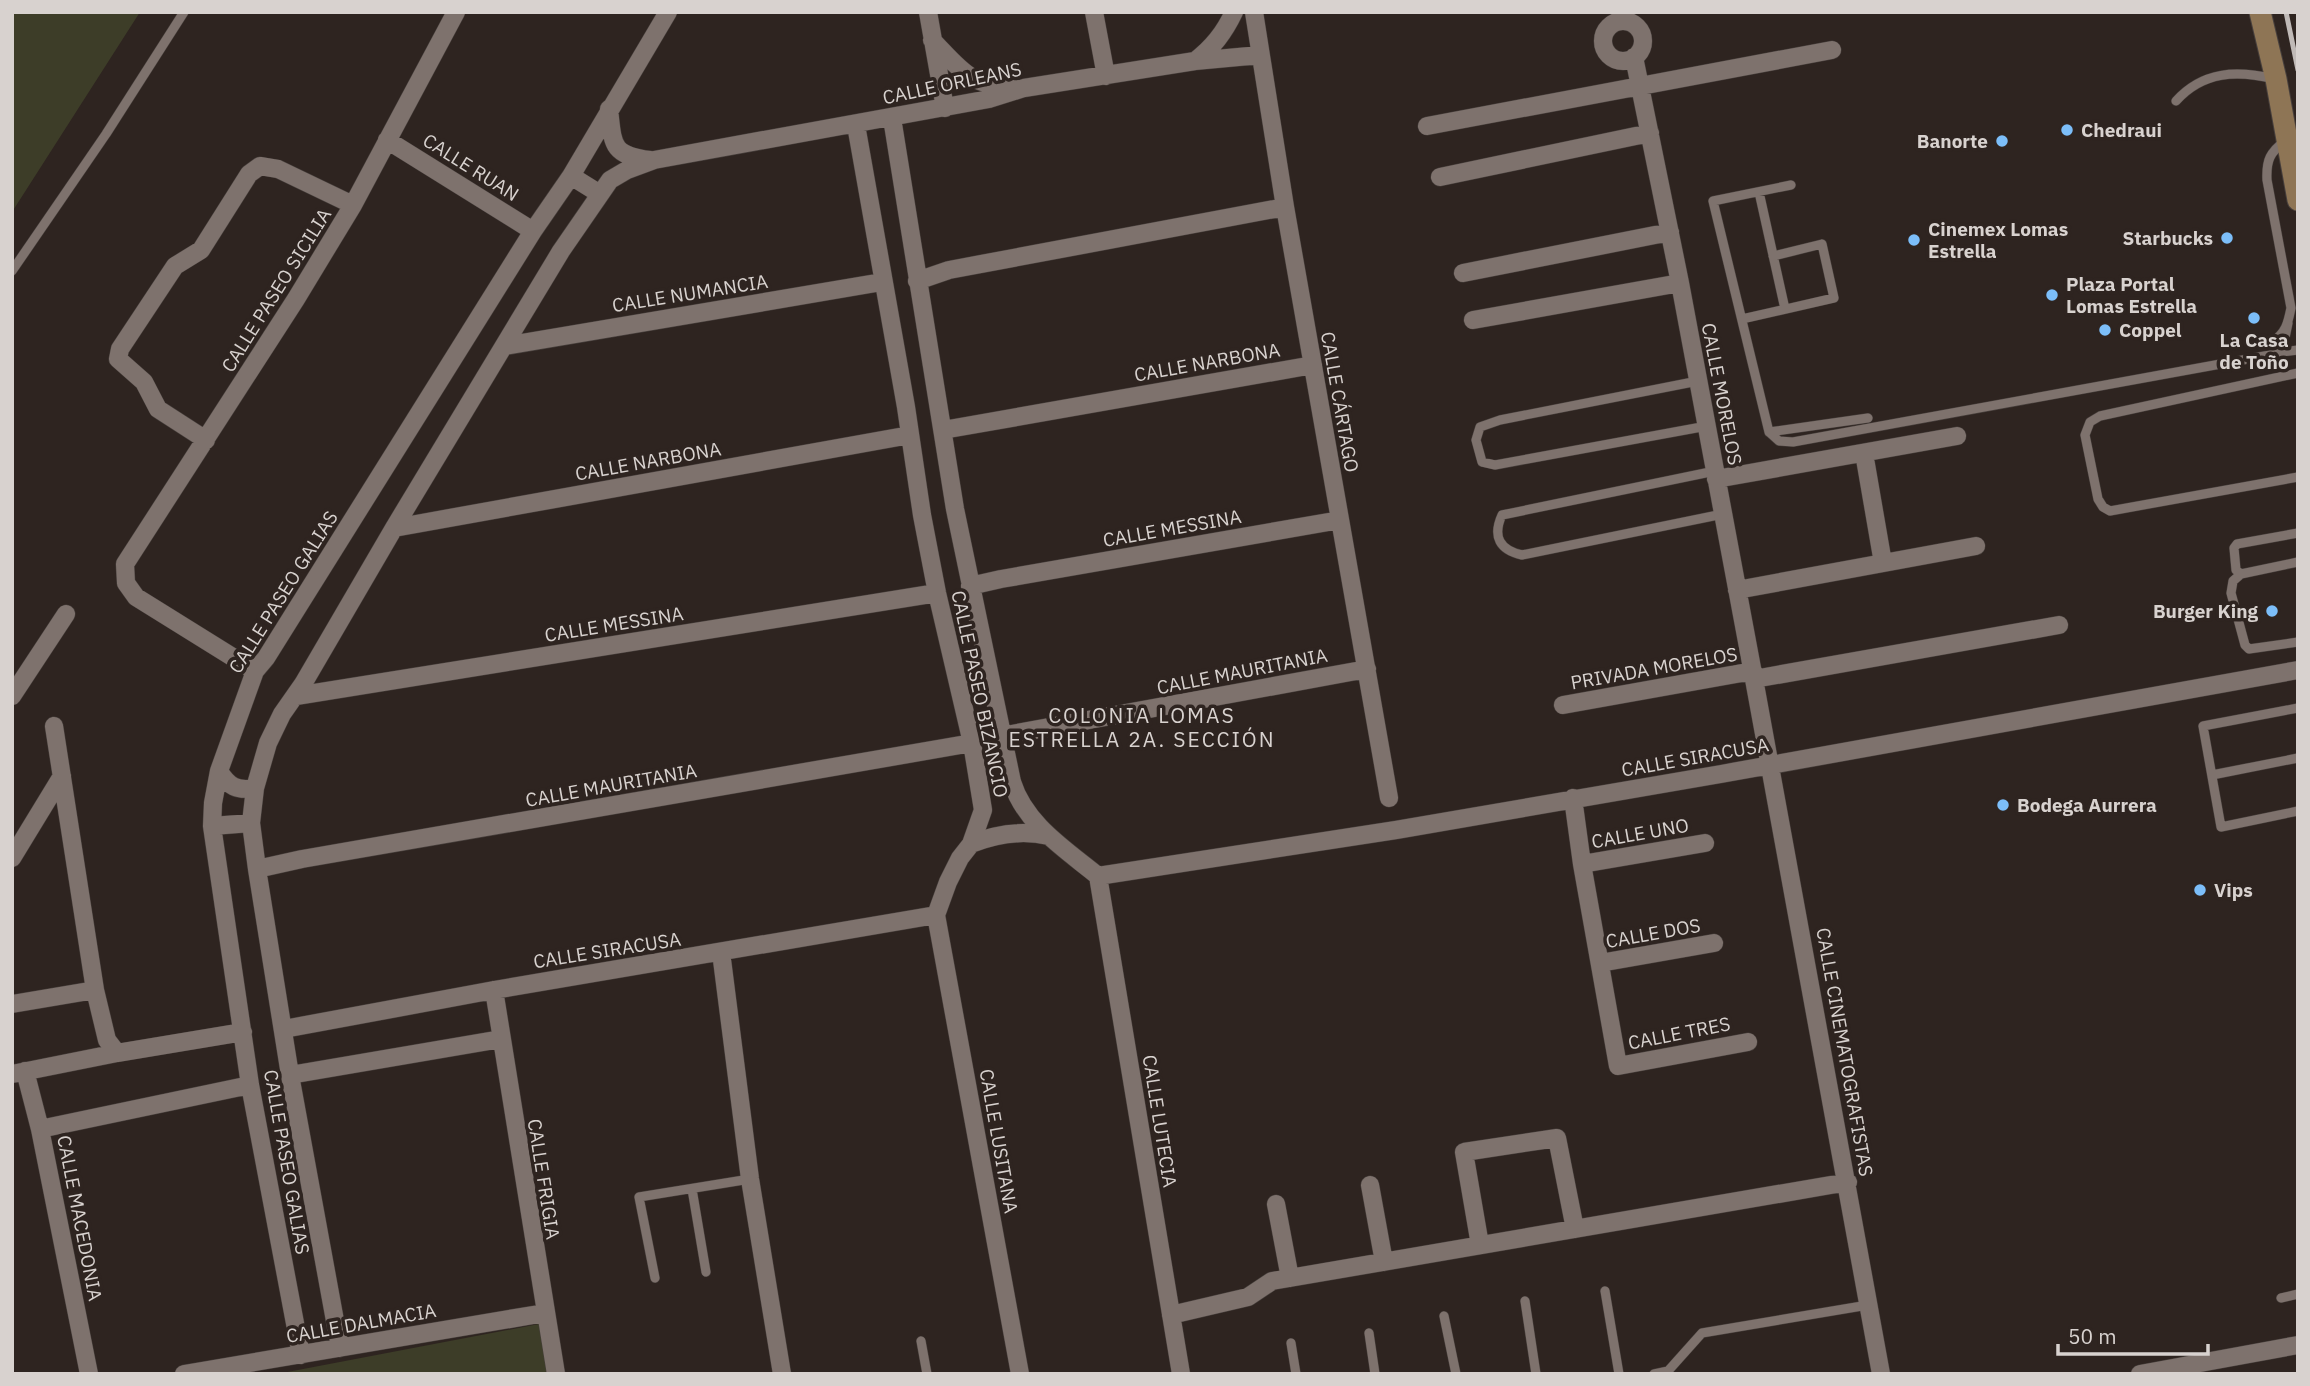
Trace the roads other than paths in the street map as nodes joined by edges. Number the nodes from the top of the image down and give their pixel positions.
1 (184, 12) edge
2 (456, 12) edge
3 (668, 12) edge
4 (928, 12) edge
5 (1094, 12) edge
6 (1234, 12) edge
7 (1255, 12) edge
8 (2260, 12) edge
9 (932, 40) junction
10 (1832, 50) dead end
11 (1260, 55) junction
12 (1634, 57) dead end
13 (1195, 61) junction
14 (1106, 76) junction
15 (2276, 79) junction
16 (1641, 85) junction
17 (1024, 88) junction
18 (2176, 101) dead end
19 (945, 107) junction
20 (609, 109) junction
21 (892, 118) junction
22 (856, 125) junction
23 (1427, 126) dead end
24 (1650, 133) junction
25 (2287, 139) junction
26 (387, 140) junction
27 (654, 160) junction
28 (571, 176) junction
29 (1440, 177) dead end
30 (1791, 185) dead end
31 (1759, 192) junction
32 (600, 194) junction
33 (2298, 200) edge
34 (353, 205) junction
35 (1285, 207) junction
36 (533, 231) junction
37 (1670, 232) junction
38 (1773, 256) junction
39 (12, 271) edge
40 (1463, 273) dead end
41 (917, 281) junction
42 (882, 282) junction
43 (1680, 283) junction
44 (1785, 309) junction
45 (1742, 319) junction
46 (1473, 320) dead end
47 (2288, 323) junction
48 (2272, 342) dead end
49 (505, 346) junction
50 (2298, 350) edge
51 (2282, 352) junction
52 (1313, 365) junction
53 (2298, 373) edge
54 (1698, 381) junction
55 (1868, 418) dead end
56 (1707, 426) junction
57 (943, 430) junction
58 (1769, 432) junction
59 (910, 435) junction
60 (1957, 436) dead end
61 (206, 440) junction
62 (1864, 453) junction
63 (1716, 475) junction
64 (2298, 477) edge
65 (955, 509) junction
66 (1723, 514) junction
67 (922, 515) junction
68 (1339, 520) junction
69 (394, 528) junction
70 (2298, 533) edge
71 (1976, 547) dead end
72 (2298, 562) edge
73 (1883, 564) junction
74 (2241, 574) junction
75 (970, 586) junction
76 (1738, 590) junction
77 (937, 593) junction
78 (66, 614) dead end
79 (2059, 625) dead end
80 (2298, 642) edge
81 (1367, 668) junction
82 (2298, 670) edge
83 (255, 671) junction
84 (1754, 675) junction
85 (296, 695) junction
86 (12, 696) edge
87 (1563, 705) dead end
88 (2298, 708) edge
89 (54, 726) dead end
90 (1001, 736) junction
91 (1766, 739) joint
92 (972, 743) junction
93 (2298, 758) edge
94 (1770, 765) junction
95 (219, 771) junction
96 (2212, 775) junction
97 (62, 776) junction
98 (255, 788) junction
99 (1388, 798) dead end
100 (1573, 799) junction
101 (2298, 811) edge
102 (251, 823) junction
103 (212, 826) junction
104 (1049, 836) junction
105 (971, 844) junction
106 (1705, 844) dead end
107 (12, 858) edge
108 (1582, 864) junction
109 (257, 869) junction
110 (1098, 876) junction
111 (936, 915) junction
112 (1714, 943) dead end
113 (721, 952) junction
114 (1600, 963) junction
115 (95, 990) junction
116 (494, 990) junction
117 (12, 1004) edge
118 (284, 1029) junction
119 (243, 1032) junction
120 (501, 1039) junction
121 (1748, 1042) dead end
122 (112, 1046) junction
123 (19, 1072) edge
124 (290, 1075) junction
125 (250, 1085) junction
126 (40, 1129) junction
127 (750, 1179) junction
128 (1848, 1182) junction
129 (1370, 1185) dead end
130 (692, 1189) junction
131 (1276, 1204) dead end
132 (1575, 1229) junction
133 (1480, 1245) junction
134 (1384, 1262) junction
135 (706, 1272) dead end
136 (655, 1278) dead end
137 (1290, 1278) junction
138 (1605, 1291) dead end
139 (2298, 1294) edge
140 (2281, 1298) dead end
141 (1525, 1301) dead end
142 (1868, 1304) junction
143 (545, 1313) junction
144 (1171, 1315) junction
145 (1444, 1316) dead end
146 (1369, 1333) dead end
147 (921, 1341) dead end
148 (1290, 1343) dead end
149 (2298, 1345) edge
150 (340, 1348) junction
151 (301, 1354) junction
152 (2195, 1369) edge
153 (89, 1374) edge
154 (184, 1374) edge
155 (556, 1374) edge
156 (782, 1374) edge
157 (926, 1374) edge
158 (1020, 1374) edge
159 (1181, 1374) edge
160 (1296, 1374) edge
161 (1375, 1374) edge
162 (1456, 1374) edge
163 (1536, 1374) edge
164 (1619, 1374) edge
165 (1654, 1374) edge
166 (1881, 1374) edge
167 (2140, 1374) edge

1 - 39 lane
2 - 26 street, CALLE PASEO SICILIA
3 - 20 street, CALLE PASEO GALIAS
4 - 9 street
5 - 14 street
6 - 13 street
7 - 11 street, CALLE CÁRTAGO
8 - 15 main road
9 - 17 street
9 - 19 street
10 - 16 street
11 - 13 street, CALLE ORLEANS
11 - 35 street, CALLE CÁRTAGO
12 - 16 street, CALLE MORELOS
13 - 14 street, CALLE ORLEANS
14 - 17 street, CALLE ORLEANS
15 - 18 lane
15 - 25 main road
16 - 23 street
16 - 24 street, CALLE MORELOS
17 - 19 street, CALLE ORLEANS
19 - 21 street, CALLE ORLEANS
20 - 27 street
20 - 28 street, CALLE PASEO GALIAS
21 - 22 street, CALLE ORLEANS
21 - 41 street, CALLE PASEO BIZANCIO
22 - 27 street, CALLE ORLEANS
22 - 42 street, CALLE PASEO BIZANCIO
24 - 29 street
24 - 37 street, CALLE MORELOS
25 - 33 main road
25 - 47 lane
26 - 34 street, CALLE PASEO SICILIA
26 - 36 street, CALLE RUAN
27 - 32 street, CALLE PASEO GALIAS
28 - 32 street
28 - 36 street, CALLE PASEO GALIAS
30 - 31 lane
31 - 38 lane
31 - 45 lane
32 - 49 street, CALLE PASEO GALIAS
34 - 61 street, CALLE PASEO SICILIA
34 - 61 street
35 - 41 street
35 - 52 street, CALLE CÁRTAGO
36 - 83 street, CALLE PASEO GALIAS
37 - 40 street
37 - 43 street, CALLE MORELOS
38 - 44 lane
38 - 44 lane
41 - 57 street, CALLE PASEO BIZANCIO
42 - 49 street, CALLE NUMANCIA
42 - 59 street, CALLE PASEO BIZANCIO
43 - 46 street
43 - 54 street, CALLE MORELOS
44 - 45 lane
45 - 58 lane
47 - 48 lane
47 - 51 lane
49 - 69 street, CALLE PASEO GALIAS
50 - 51 lane
51 - 58 lane
52 - 57 street, CALLE NARBONA
52 - 68 street, CALLE CÁRTAGO
53 - 64 lane
54 - 56 street, CALLE MORELOS
54 - 56 lane
55 - 58 lane
56 - 63 street, CALLE MORELOS
57 - 65 street, CALLE PASEO BIZANCIO
59 - 67 street, CALLE PASEO BIZANCIO
59 - 69 street, CALLE NARBONA
60 - 62 street
61 - 83 street, CALLE PASEO SICILIA
62 - 63 street
62 - 73 street
63 - 66 street, CALLE MORELOS
63 - 66 lane
65 - 67 street
65 - 75 street, CALLE PASEO BIZANCIO
66 - 76 street, CALLE MORELOS
67 - 77 street, CALLE PASEO BIZANCIO
68 - 75 street, CALLE MESSINA
68 - 81 street, CALLE CÁRTAGO
69 - 85 street, CALLE PASEO GALIAS
70 - 74 lane
71 - 73 street
72 - 74 lane
73 - 76 street
74 - 80 lane
75 - 90 street, CALLE PASEO BIZANCIO
76 - 84 street, CALLE MORELOS
77 - 85 street, CALLE MESSINA
77 - 92 street, CALLE PASEO BIZANCIO
78 - 86 street
79 - 84 street, PRIVADA MORELOS
81 - 90 street, CALLE MAURITANIA
81 - 99 street, CALLE CÁRTAGO
82 - 94 street, CALLE SIRACUSA
83 - 95 street, CALLE PASEO GALIAS
84 - 87 street, PRIVADA MORELOS
84 - 91 street, CALLE MORELOS
85 - 98 street, CALLE PASEO GALIAS
88 - 96 lane
89 - 97 street
90 - 104 street, CALLE PASEO BIZANCIO
91 - 94 street, CALLE CINEMATOGRAFISTAS
92 - 105 street, CALLE PASEO BIZANCIO
92 - 109 street, CALLE MAURITANIA
93 - 96 lane
94 - 100 street, CALLE SIRACUSA
94 - 128 street, CALLE CINEMATOGRAFISTAS
95 - 98 street
95 - 103 street, CALLE PASEO GALIAS
96 - 101 lane
97 - 107 street
97 - 115 street
98 - 102 street, CALLE PASEO GALIAS
100 - 108 street
100 - 110 street, CALLE SIRACUSA
102 - 103 street
102 - 109 street, CALLE PASEO GALIAS
103 - 119 street, CALLE PASEO GALIAS
104 - 105 street
104 - 110 street, CALLE PASEO BIZANCIO
105 - 111 street, CALLE PASEO BIZANCIO
106 - 108 street, CALLE UNO
108 - 114 street
109 - 118 street, CALLE PASEO GALIAS
110 - 144 street, CALLE LUTECIA
111 - 113 street, CALLE SIRACUSA
111 - 158 street, CALLE LUSITANA
112 - 114 street, CALLE DOS
113 - 116 street, CALLE SIRACUSA
113 - 127 street
114 - 121 street, CALLE TRES
115 - 117 street
115 - 122 street
116 - 118 street, CALLE SIRACUSA
116 - 120 street, CALLE FRIGIA
118 - 124 street, CALLE PASEO GALIAS
119 - 122 street
119 - 125 street, CALLE PASEO GALIAS
120 - 124 street
120 - 143 street, CALLE FRIGIA
122 - 123 street
123 - 126 street, CALLE MACEDONIA
124 - 150 street, CALLE PASEO GALIAS
125 - 126 street
125 - 151 street, CALLE PASEO GALIAS
126 - 153 street, CALLE MACEDONIA
127 - 130 lane
127 - 156 street
128 - 132 street
128 - 142 street, CALLE CINEMATOGRAFISTAS
129 - 134 street
130 - 135 lane
130 - 136 lane
131 - 137 street
132 - 133 street
132 - 133 street
133 - 134 street
134 - 137 street
137 - 144 street
138 - 164 lane
139 - 140 lane
141 - 163 lane
142 - 165 lane
142 - 166 street, CALLE CINEMATOGRAFISTAS
143 - 150 street, CALLE DALMACIA
143 - 155 street, CALLE FRIGIA
144 - 159 street, CALLE LUTECIA
145 - 162 lane
146 - 161 lane
147 - 157 lane
148 - 160 lane
149 - 152 street
150 - 151 street, CALLE DALMACIA
151 - 154 street, CALLE DALMACIA
152 - 167 street

